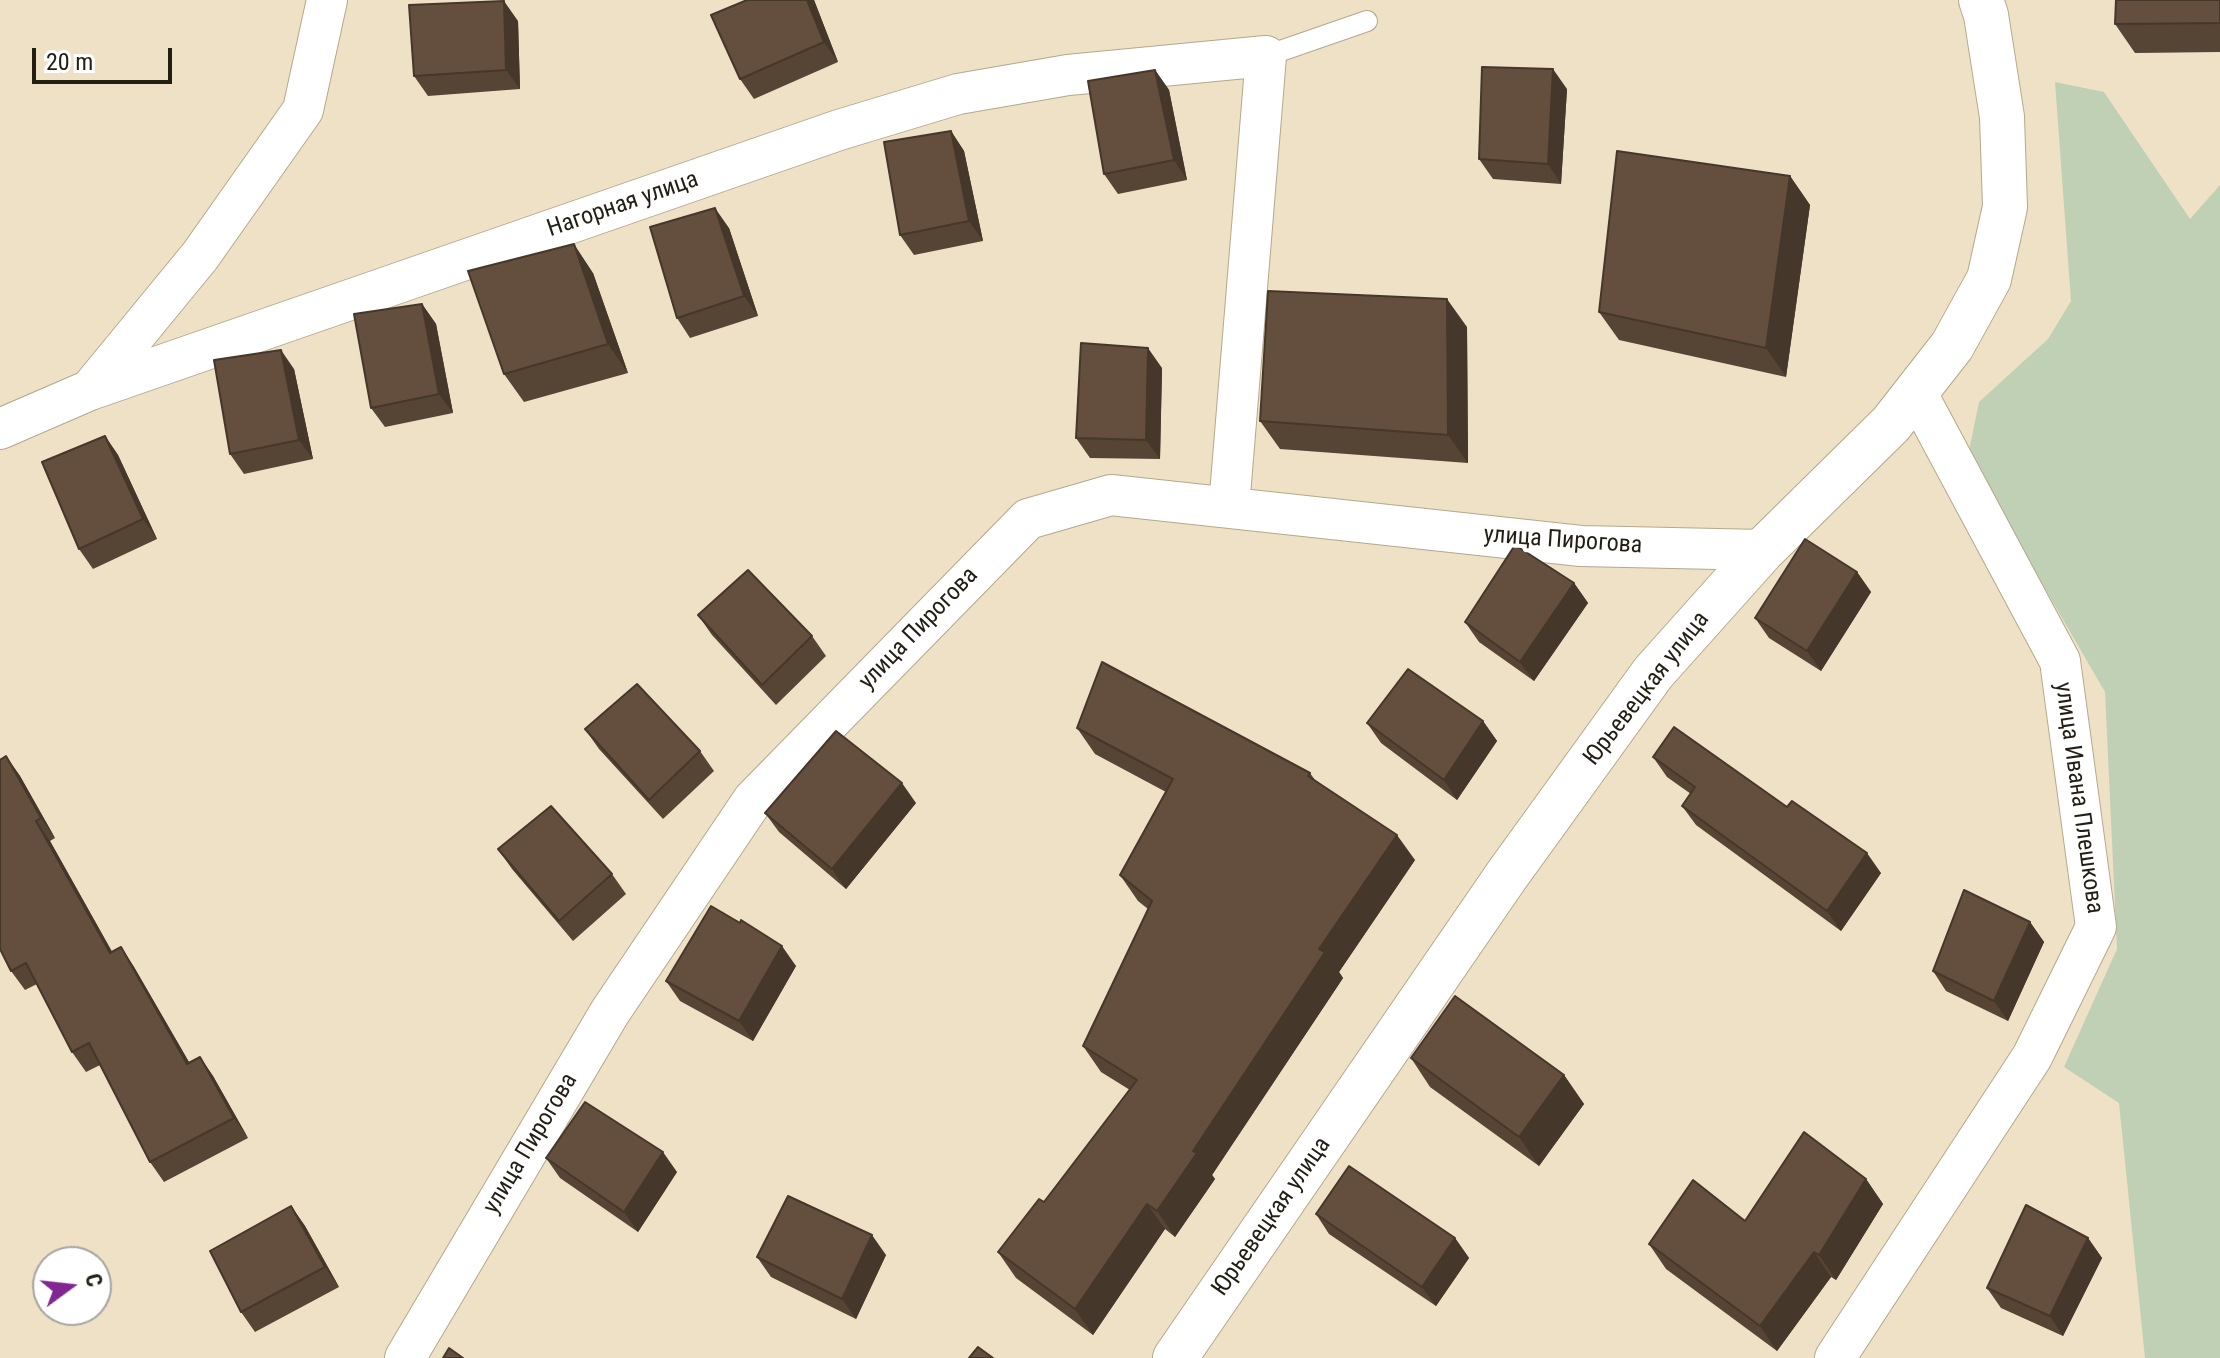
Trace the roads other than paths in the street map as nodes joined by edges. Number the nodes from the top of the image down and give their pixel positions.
1 (327, 0) edge
2 (1981, 0) edge
3 (1367, 21) dead end
4 (1266, 56) junction
5 (90, 390) junction
6 (1916, 392) junction
7 (0, 429) edge
8 (1229, 507) junction
9 (1763, 550) junction
10 (405, 1358) edge
11 (1175, 1358) edge
12 (1835, 1358) edge

1 - 5 street
2 - 6 main road, Юрьевецкая улица
3 - 4 lane
4 - 5 street, Нагорная улица
4 - 8 street
5 - 7 street, Нагорная улица
6 - 9 main road, Юрьевецкая улица
6 - 12 street, улица Ивана Плешкова
8 - 9 street, улица Пирогова
8 - 10 street, улица Пирогова
9 - 11 main road, Юрьевецкая улица

